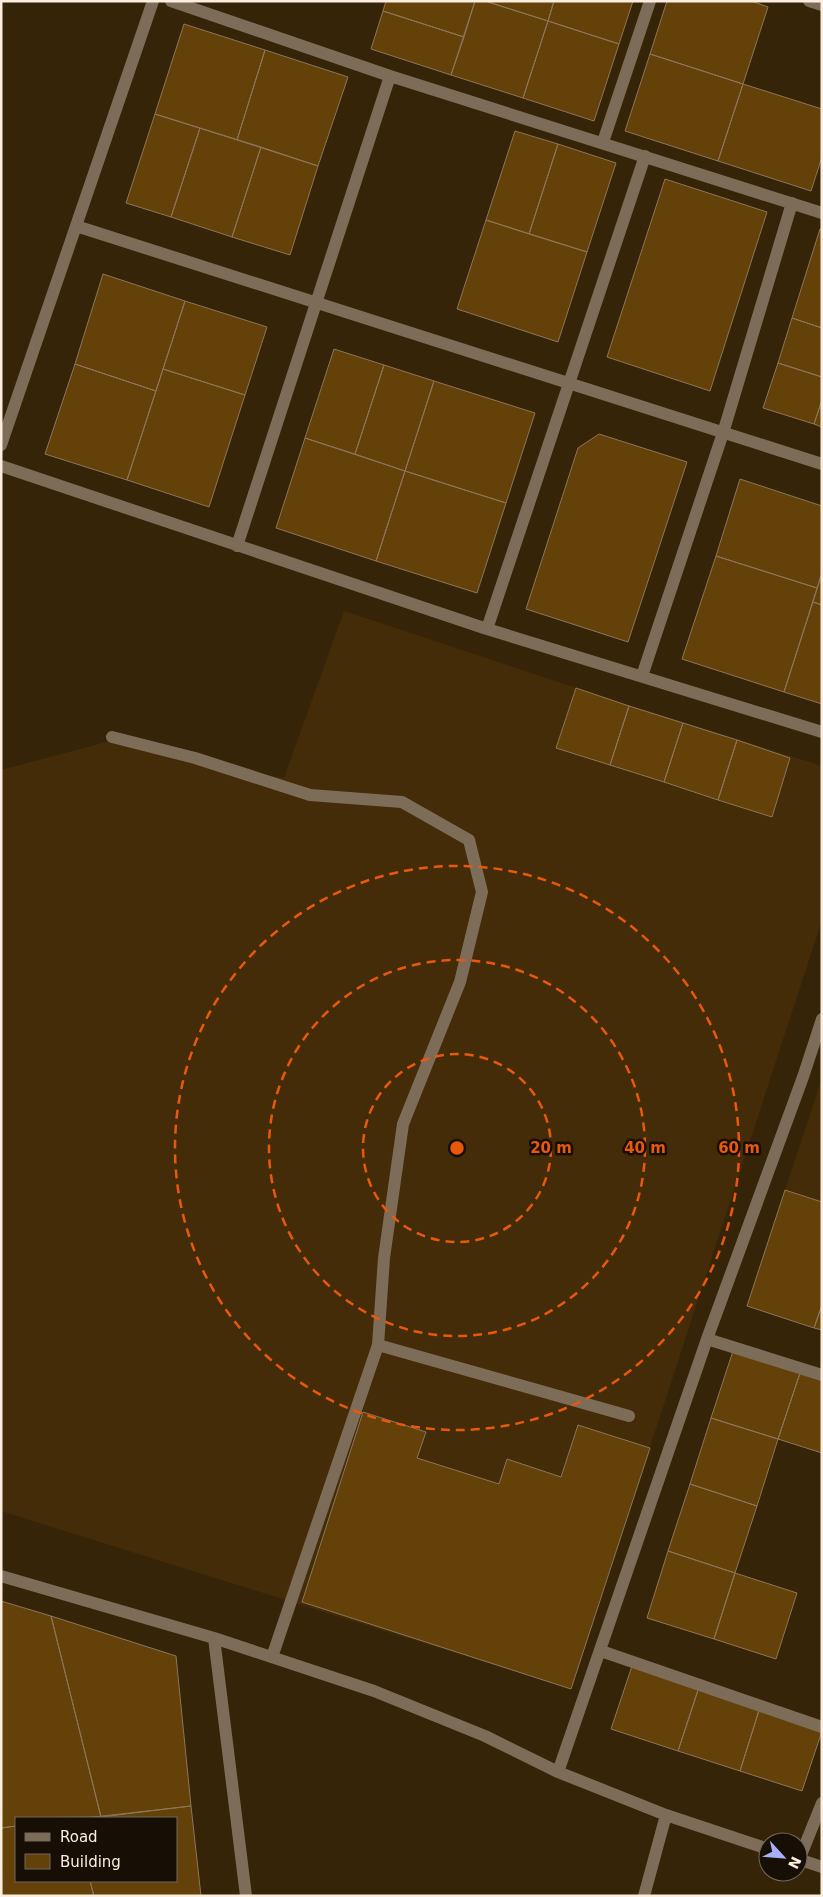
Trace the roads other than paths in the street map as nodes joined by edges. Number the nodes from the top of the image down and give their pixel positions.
1 (153, 1) edge
2 (171, 1) edge
3 (650, 1) edge
4 (809, 1) edge
5 (822, 5) edge
6 (390, 76) junction
7 (603, 142) junction
8 (645, 156) junction
9 (792, 203) junction
10 (822, 213) edge
11 (76, 226) junction
12 (315, 304) junction
13 (569, 385) junction
14 (723, 433) junction
15 (1, 445) edge
16 (822, 464) edge
17 (1, 466) edge
18 (237, 546) junction
19 (488, 629) junction
20 (642, 676) junction
21 (822, 732) edge
22 (112, 737) dead end
23 (822, 1019) edge
24 (707, 1339) junction
25 (378, 1345) junction
26 (822, 1375) edge
27 (629, 1416) dead end
28 (1, 1576) edge
29 (214, 1638) junction
30 (601, 1651) junction
31 (272, 1657) junction
32 (822, 1727) edge
33 (558, 1772) junction
34 (822, 1802) edge
35 (666, 1815) junction
36 (808, 1835) edge
37 (758, 1846) edge
38 (808, 1862) edge
39 (822, 1867) edge
40 (246, 1896) edge
41 (644, 1896) edge

1 - 11 street
2 - 6 street
3 - 7 street
4 - 5 street
6 - 7 street
6 - 12 street
7 - 8 street
8 - 9 street
8 - 13 street
9 - 10 street
9 - 14 street
11 - 12 street
11 - 15 street
12 - 13 street
12 - 18 street
13 - 14 street
13 - 19 street
14 - 16 street
14 - 20 street
17 - 18 street
18 - 19 street
19 - 20 street
20 - 21 street
22 - 25 street
23 - 24 street
24 - 26 street
24 - 30 street
25 - 27 street
25 - 31 street
28 - 29 street
29 - 31 street
29 - 40 street
30 - 32 street
30 - 33 street
31 - 33 street
33 - 35 street
34 - 36 street
35 - 37 street
35 - 41 street
38 - 39 street

